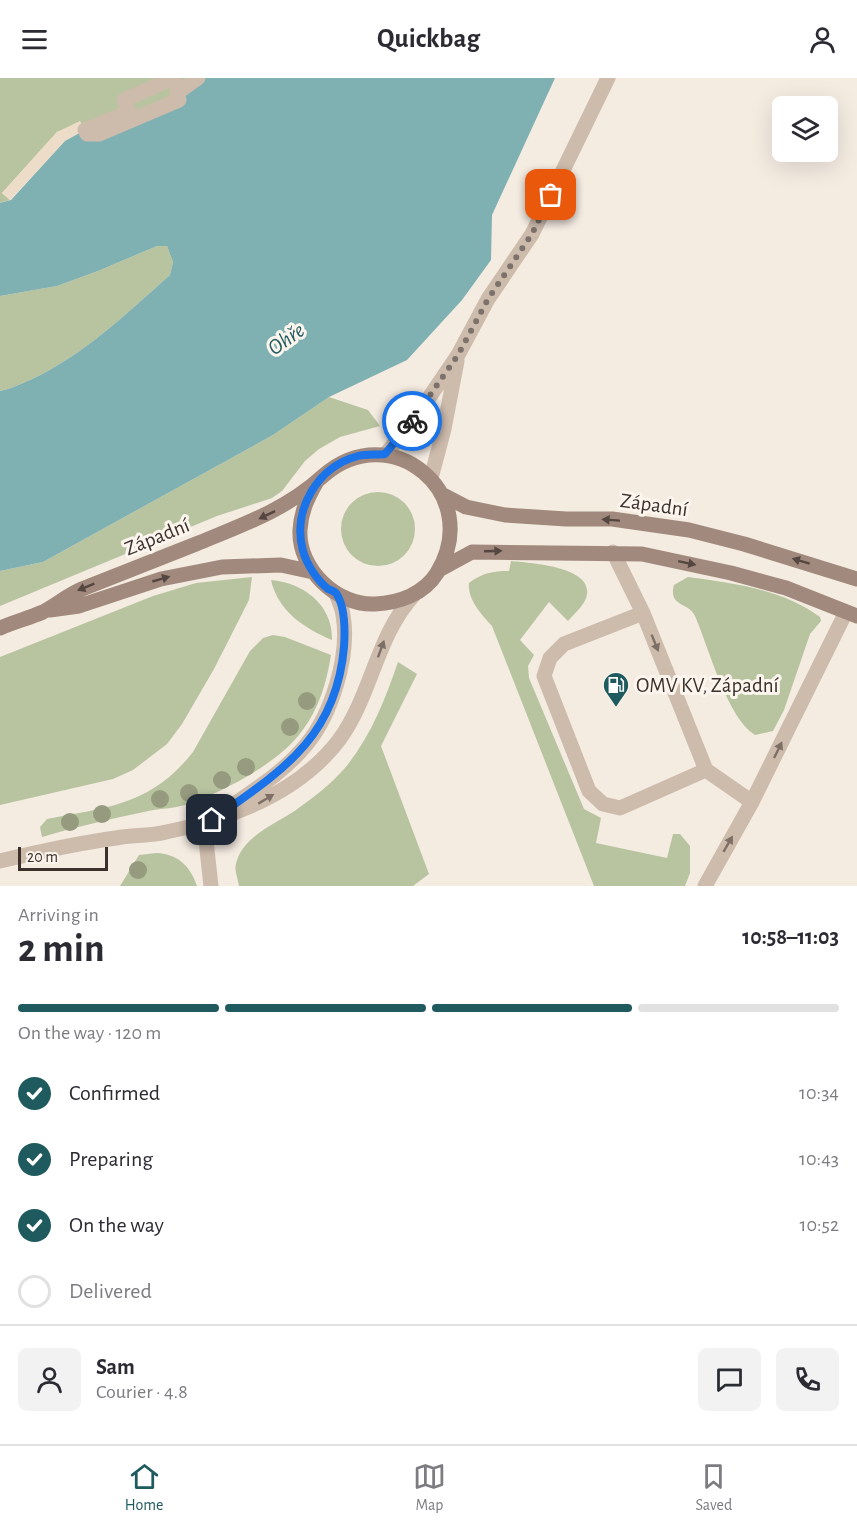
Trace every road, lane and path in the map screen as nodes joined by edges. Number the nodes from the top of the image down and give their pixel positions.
1 (174, 78) edge
2 (198, 78) edge
3 (608, 78) edge
4 (458, 355) junction
5 (385, 454) junction
6 (431, 478) junction
7 (316, 483) junction
8 (443, 495) junction
9 (613, 552) junction
10 (439, 570) junction
11 (313, 572) junction
12 (857, 579) edge
13 (336, 593) junction
14 (414, 595) junction
15 (44, 611) junction
16 (643, 613) junction
17 (851, 614) edge
18 (0, 628) edge
19 (706, 770) junction
20 (752, 802) junction
21 (208, 821) junction
22 (0, 861) edge
23 (211, 886) edge
24 (705, 886) edge

1 - 2 street
3 - 4 street
4 - 5 street
4 - 6 street
5 - 6 street, Západní
5 - 7 street, Západní
6 - 8 street, Západní
7 - 11 street, Západní
7 -> 15 street, Západní
8 - 10 street, Západní
12 -> 8 street, Západní
10 -> 9 street, Západní
9 - 16 street
9 -> 17 street, Západní
10 - 14 street, Západní
11 - 13 street, Západní
15 -> 11 street, Západní
13 - 14 street, Západní
13 - 21 street, Západní
21 -> 14 street, Západní
15 - 18 street, Západní
16 -> 19 street
16 - 19 street
20 -> 17 street, Západní
19 - 20 street
24 -> 20 street, Západní
21 - 22 street, Západní
21 - 23 street

